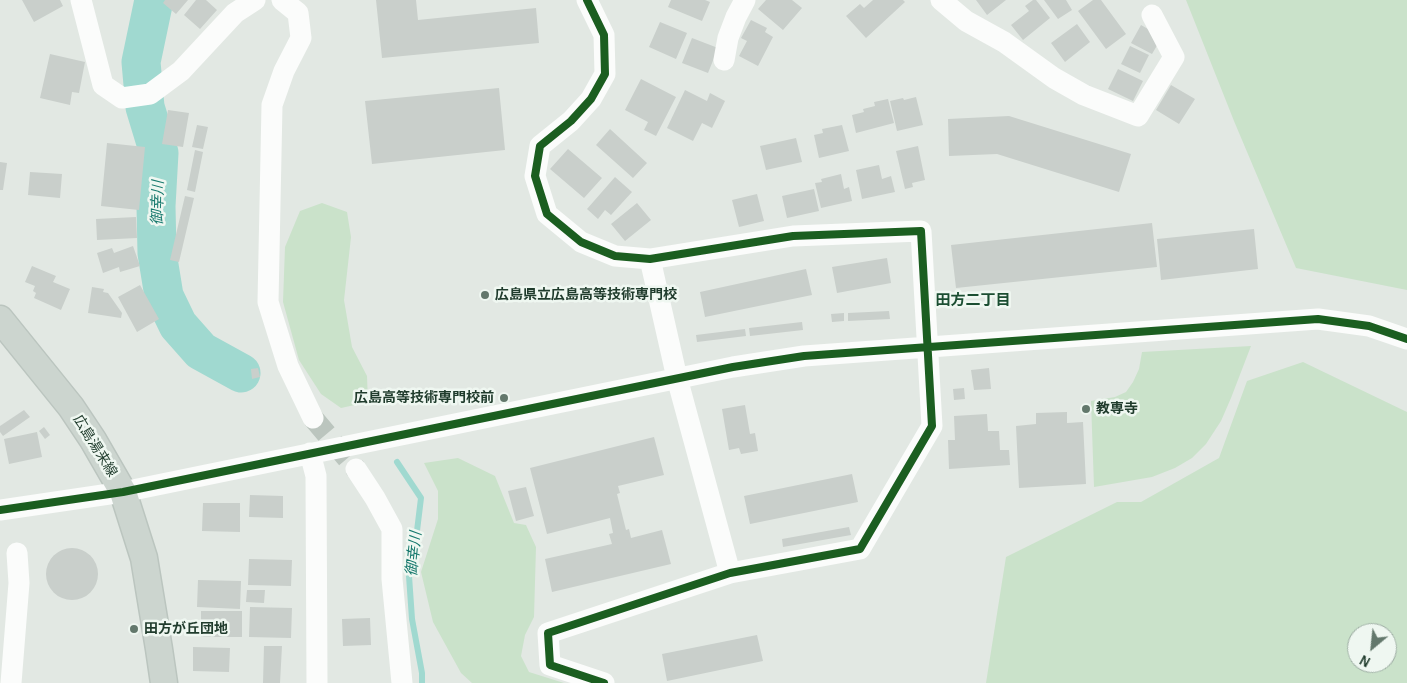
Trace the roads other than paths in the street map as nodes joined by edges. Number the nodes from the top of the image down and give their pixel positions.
1 (81, 0) edge
2 (255, 0) edge
3 (282, 0) edge
4 (587, 0) edge
5 (745, 0) edge
6 (941, 0) edge
7 (1152, 14) dead end
8 (724, 60) dead end
9 (650, 259) junction
10 (0, 319) edge
11 (1407, 339) edge
12 (929, 346) junction
13 (677, 378) junction
14 (313, 418) tunnel mouth
15 (310, 453) junction
16 (356, 470) tunnel mouth
17 (123, 492) junction
18 (0, 510) edge
19 (17, 552) dead end
20 (730, 573) junction
21 (11, 683) edge
22 (164, 683) edge
23 (317, 683) edge
24 (402, 683) edge
25 (604, 683) edge

1 - 2 street
3 - 14 street
4 - 9 street
5 - 8 street
6 - 7 street
9 - 12 street
9 - 13 street
10 - 17 main road, 広島湯来線
11 - 12 street
12 - 13 street
12 - 20 street
13 - 15 street
13 - 20 street
15 - 17 street
15 - 23 street
16 - 24 street
17 - 18 street
17 - 22 main road, 広島湯来線
19 - 21 street
20 - 25 street

